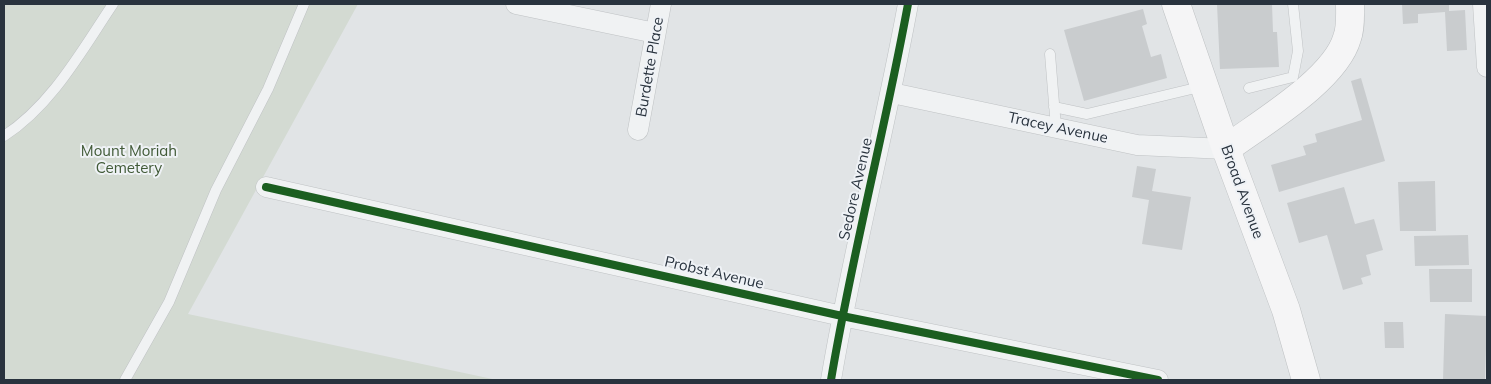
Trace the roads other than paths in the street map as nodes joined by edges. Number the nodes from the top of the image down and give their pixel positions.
1 (113, 4) edge
2 (304, 4) edge
3 (516, 4) edge
4 (661, 4) edge
5 (908, 4) edge
6 (1176, 4) edge
7 (1293, 4) edge
8 (1350, 4) edge
9 (1483, 4) edge
10 (654, 33) junction
11 (1050, 54) dead end
12 (1487, 67) edge
13 (1204, 86) junction
14 (1249, 88) dead end
15 (892, 93) junction
16 (1054, 107) junction
17 (1056, 128) junction
18 (638, 130) dead end
19 (4, 136) edge
20 (1226, 149) junction
21 (266, 187) dead end
22 (842, 316) junction
23 (125, 380) edge
24 (831, 380) edge
25 (1158, 380) edge
26 (1306, 380) edge

1 - 19 lane
2 - 23 lane
3 - 10 street
4 - 10 street, Burdette Place
5 - 15 street, Sedore Avenue
6 - 13 main road, Broad Avenue
7 - 14 lane
8 - 20 main road
9 - 12 street
10 - 18 street, Burdette Place
11 - 16 lane
13 - 16 lane
13 - 20 main road, Broad Avenue
15 - 17 street, Tracey Avenue
15 - 22 street, Sedore Avenue
16 - 17 lane
17 - 20 street, Tracey Avenue
20 - 26 main road, Broad Avenue
21 - 22 street, Probst Avenue
22 - 24 street, Sedore Avenue
22 - 25 street, Probst Avenue

